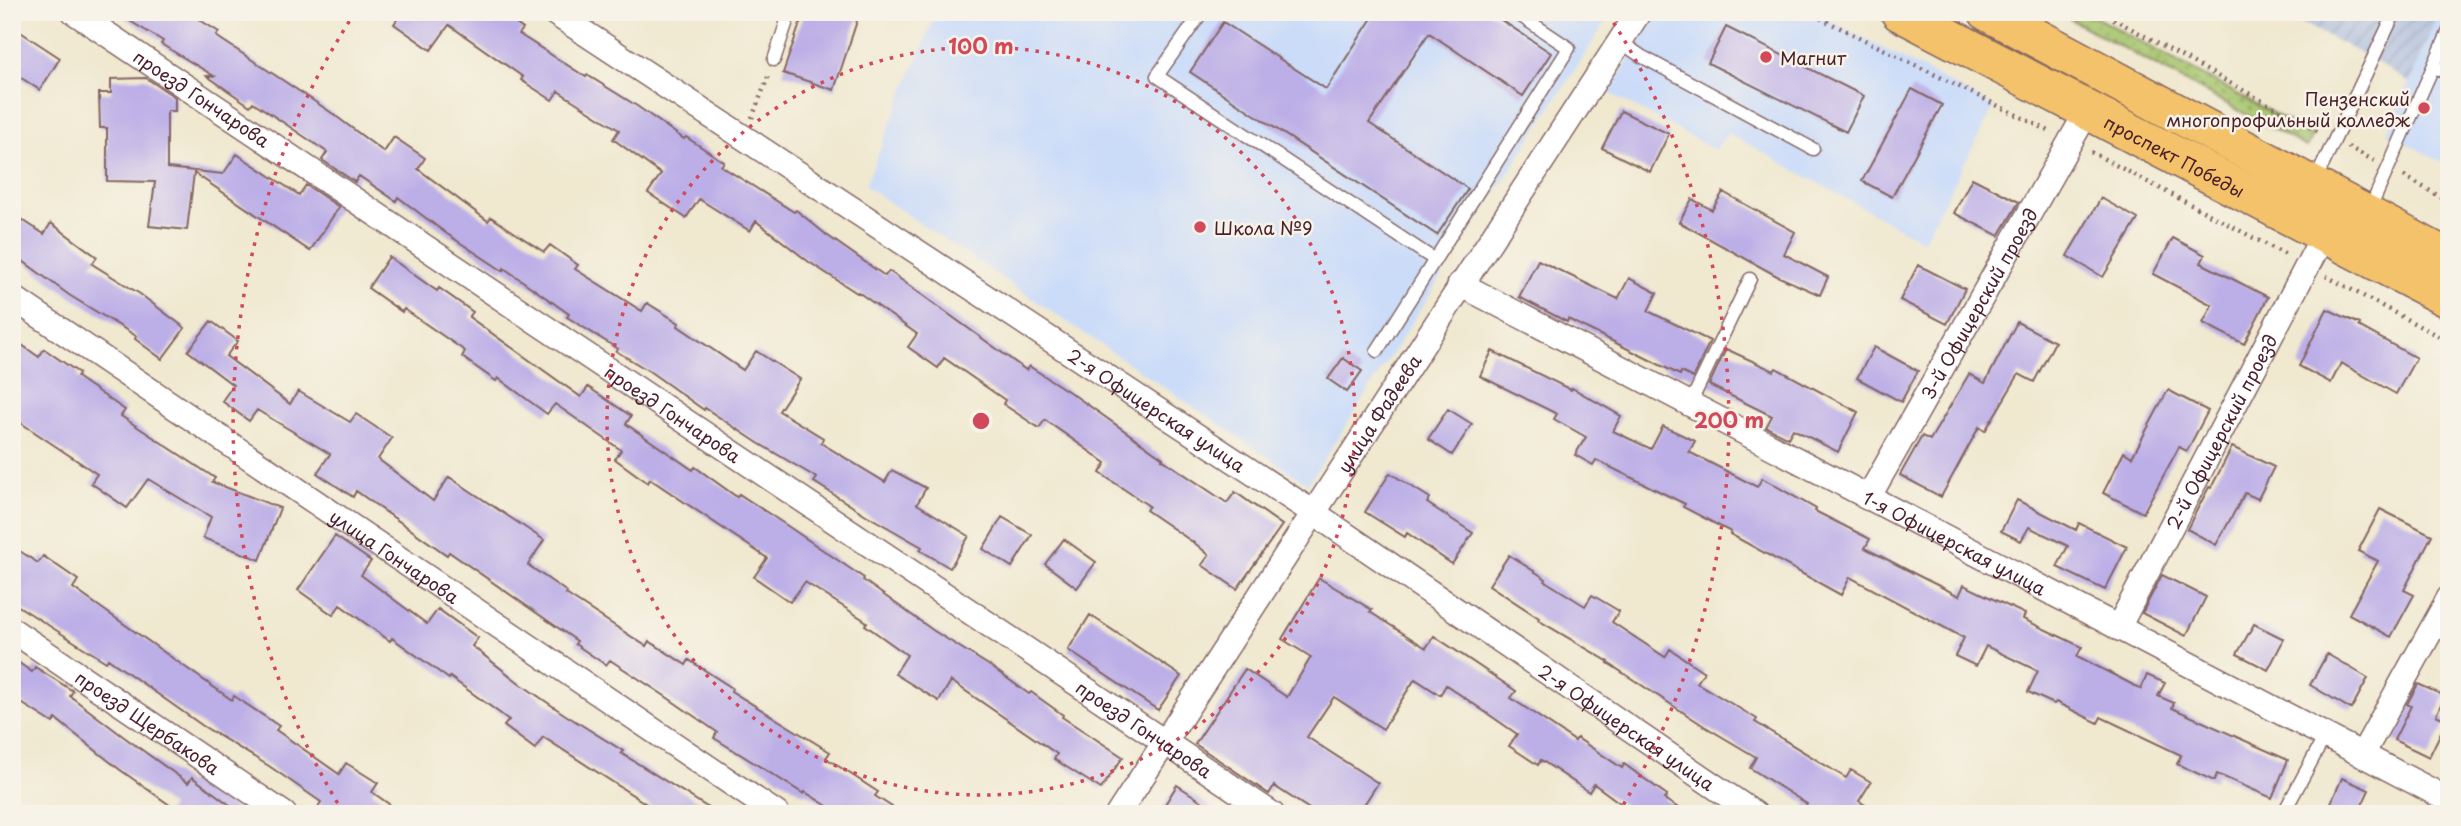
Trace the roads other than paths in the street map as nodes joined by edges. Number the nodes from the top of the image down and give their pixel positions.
1 (74, 12) edge
2 (553, 12) edge
3 (790, 12) edge
4 (1202, 12) edge
5 (1515, 12) edge
6 (1639, 12) edge
7 (1900, 12) edge
8 (1988, 12) edge
9 (2395, 12) edge
10 (2449, 31) edge
11 (1619, 41) junction
12 (774, 60) road end
13 (2433, 67) junction
14 (2449, 74) edge
15 (2079, 126) junction
16 (1813, 149) dead end
17 (2367, 215) junction
18 (2309, 219) junction
19 (2449, 258) edge
20 (1435, 260) junction
21 (1751, 279) dead end
22 (1460, 284) junction
23 (12, 297) edge
24 (2449, 299) edge
25 (1377, 351) dead end
26 (1689, 404) junction
27 (1868, 498) junction
28 (1314, 513) junction
29 (2449, 598) edge
30 (2118, 628) junction
31 (12, 630) edge
32 (2325, 736) junction
33 (1166, 740) junction
34 (2362, 755) junction
35 (2449, 800) edge
36 (284, 814) edge
37 (777, 814) edge
38 (1118, 814) edge
39 (1272, 814) edge
40 (1755, 814) edge
41 (2283, 814) edge

1 - 33 street, проезд Гончарова
2 - 28 street, 2-я Офицерская улица
3 - 12 lane
4 - 20 lane
5 - 20 lane
6 - 11 street, улица Фадеева
7 - 15 main road, проспект Победы
8 - 18 main road, проспект Победы
9 - 18 lane
10 - 13 lane
11 - 16 lane
11 - 22 street, улица Фадеева
13 - 14 lane
13 - 17 lane
15 - 18 main road, проспект Победы
15 - 27 street, 3-й Офицерский проезд
17 - 18 main road, проспект Победы
17 - 19 main road, проспект Победы
18 - 24 main road, проспект Победы
18 - 30 street, 2-й Офицерский проезд
20 - 25 lane
21 - 26 lane
22 - 26 street, 1-я Офицерская улица
22 - 28 street, улица Фадеева
23 - 37 street, улица Гончарова
26 - 27 street, 1-я Офицерская улица
27 - 30 street, 1-я Офицерская улица
28 - 33 street, улица Фадеева
28 - 40 street, 2-я Офицерская улица
29 - 34 street
30 - 32 street, 1-я Офицерская улица
31 - 36 street, проезд Щербакова
32 - 34 street, 1-я Офицерская улица
32 - 41 lane
33 - 38 street, улица Фадеева
33 - 39 street, проезд Гончарова
34 - 35 street, 1-я Офицерская улица

